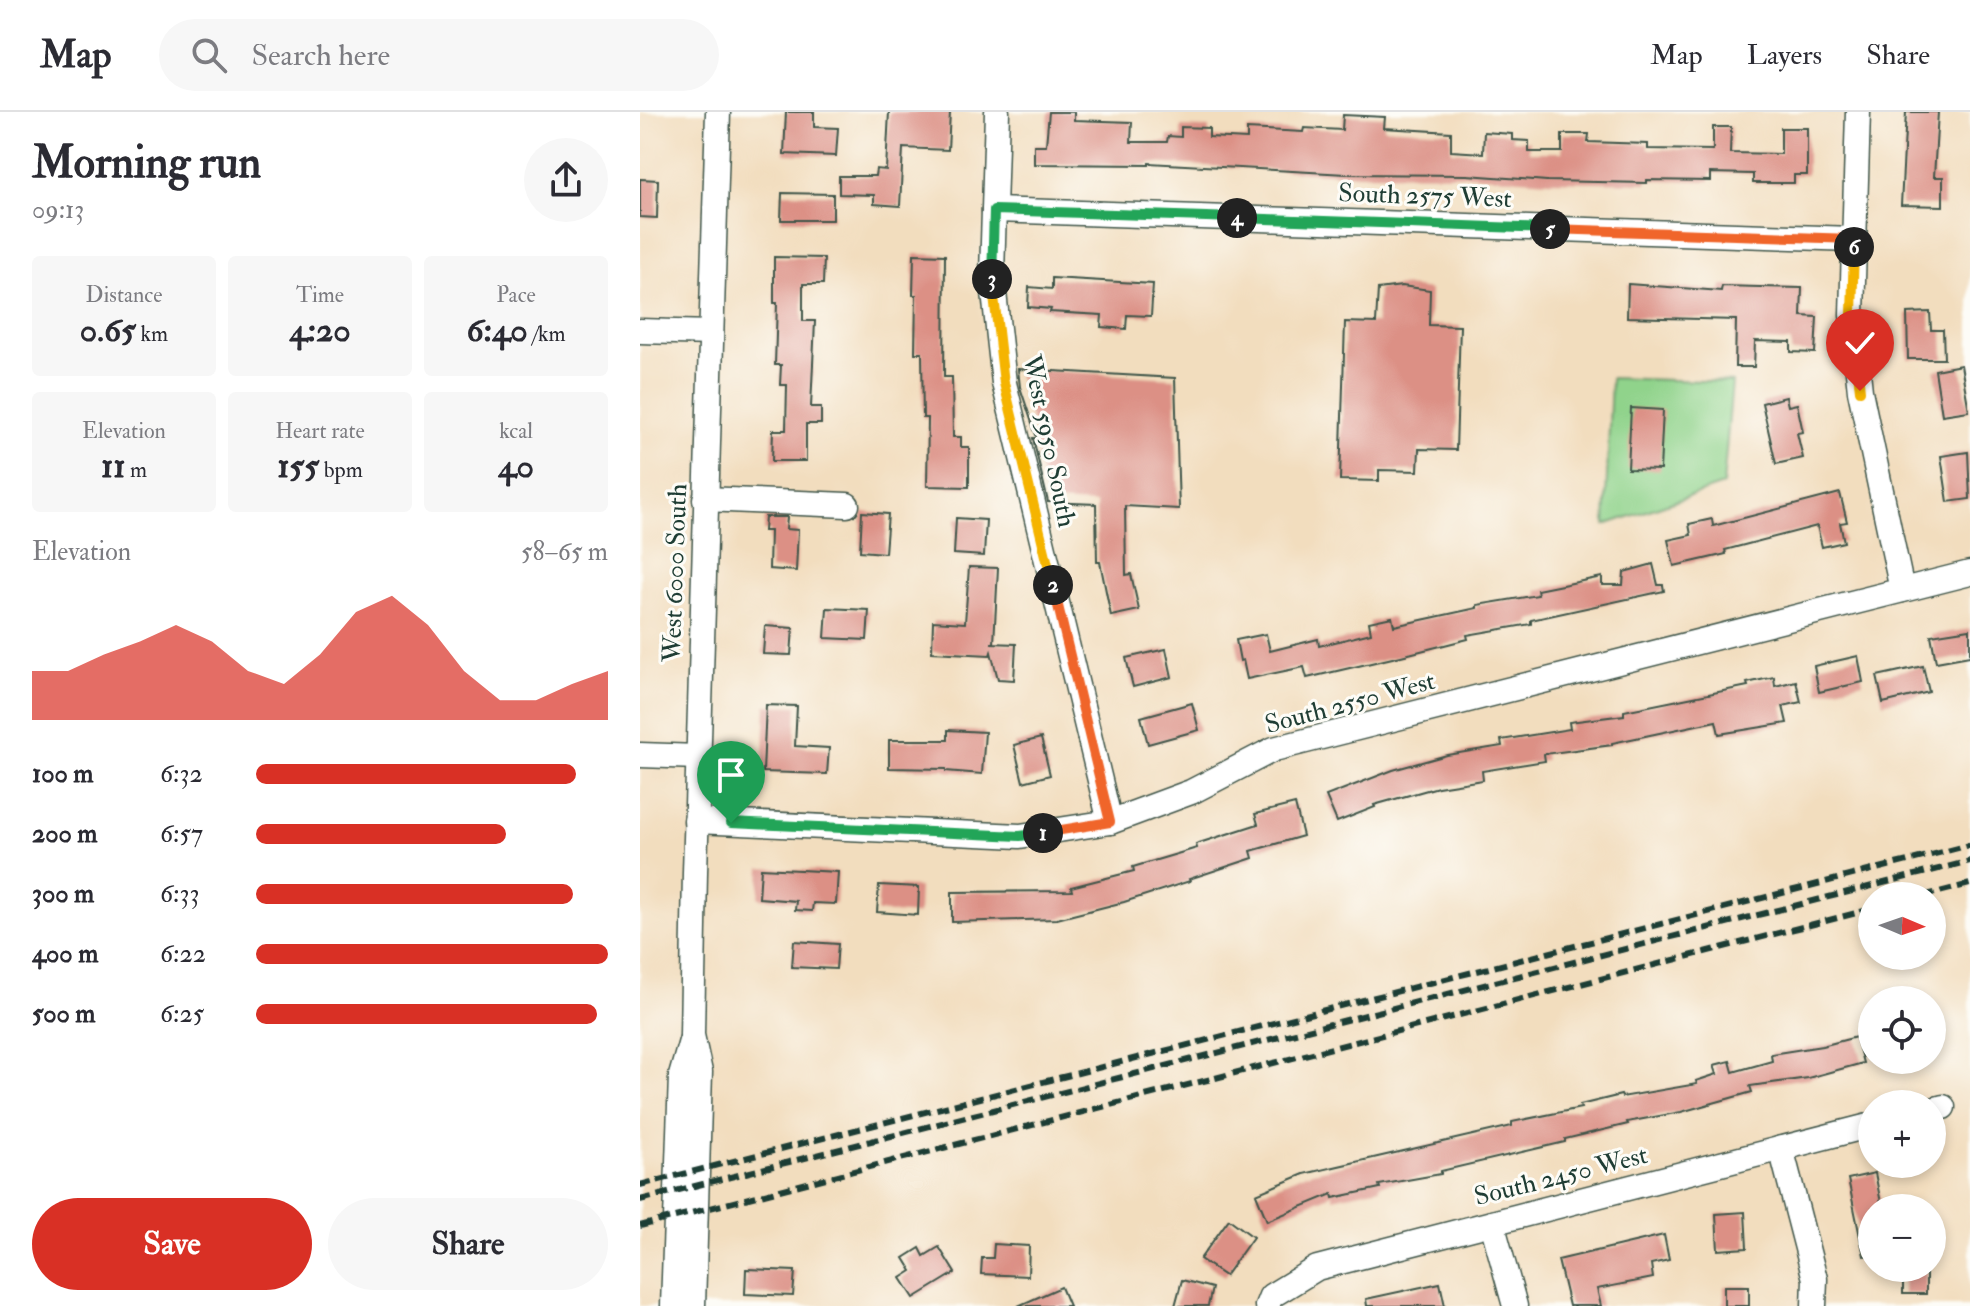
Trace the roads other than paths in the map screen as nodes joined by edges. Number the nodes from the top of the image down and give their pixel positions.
1 (718, 112) edge
2 (997, 112) edge
3 (1858, 112) edge
4 (994, 210) junction
5 (1854, 239) junction
6 (640, 331) edge
7 (711, 333) junction
8 (705, 499) junction
9 (847, 505) dead end
10 (1970, 573) edge
11 (1902, 590) junction
12 (640, 755) edge
13 (698, 757) junction
14 (696, 821) junction
15 (1110, 822) junction
16 (1858, 1129) edge
17 (1781, 1148) junction
18 (688, 1173) junction
19 (1492, 1223) junction
20 (1269, 1301) edge
21 (673, 1306) edge
22 (693, 1306) edge
23 (1515, 1306) edge
24 (1814, 1306) edge

1 - 7 street, West 6000 South
2 - 4 street, West 5950 South
3 - 5 street
4 - 5 street, South 2575 West
4 - 15 street, West 5950 South
5 - 11 street
6 - 7 street
7 - 8 street, West 6000 South
8 - 9 street
8 - 13 street, West 6000 South
10 - 11 street, South 2550 West
11 - 15 street, South 2550 West
12 - 13 street
13 - 14 street, West 6000 South
14 - 15 street, South 2550 West
14 - 18 street, West 6000 South
16 - 17 street, South 2450 West
17 - 19 street, South 2450 West
17 - 24 street
18 - 21 street
18 - 22 street
19 - 20 street, South 2450 West
19 - 23 street

